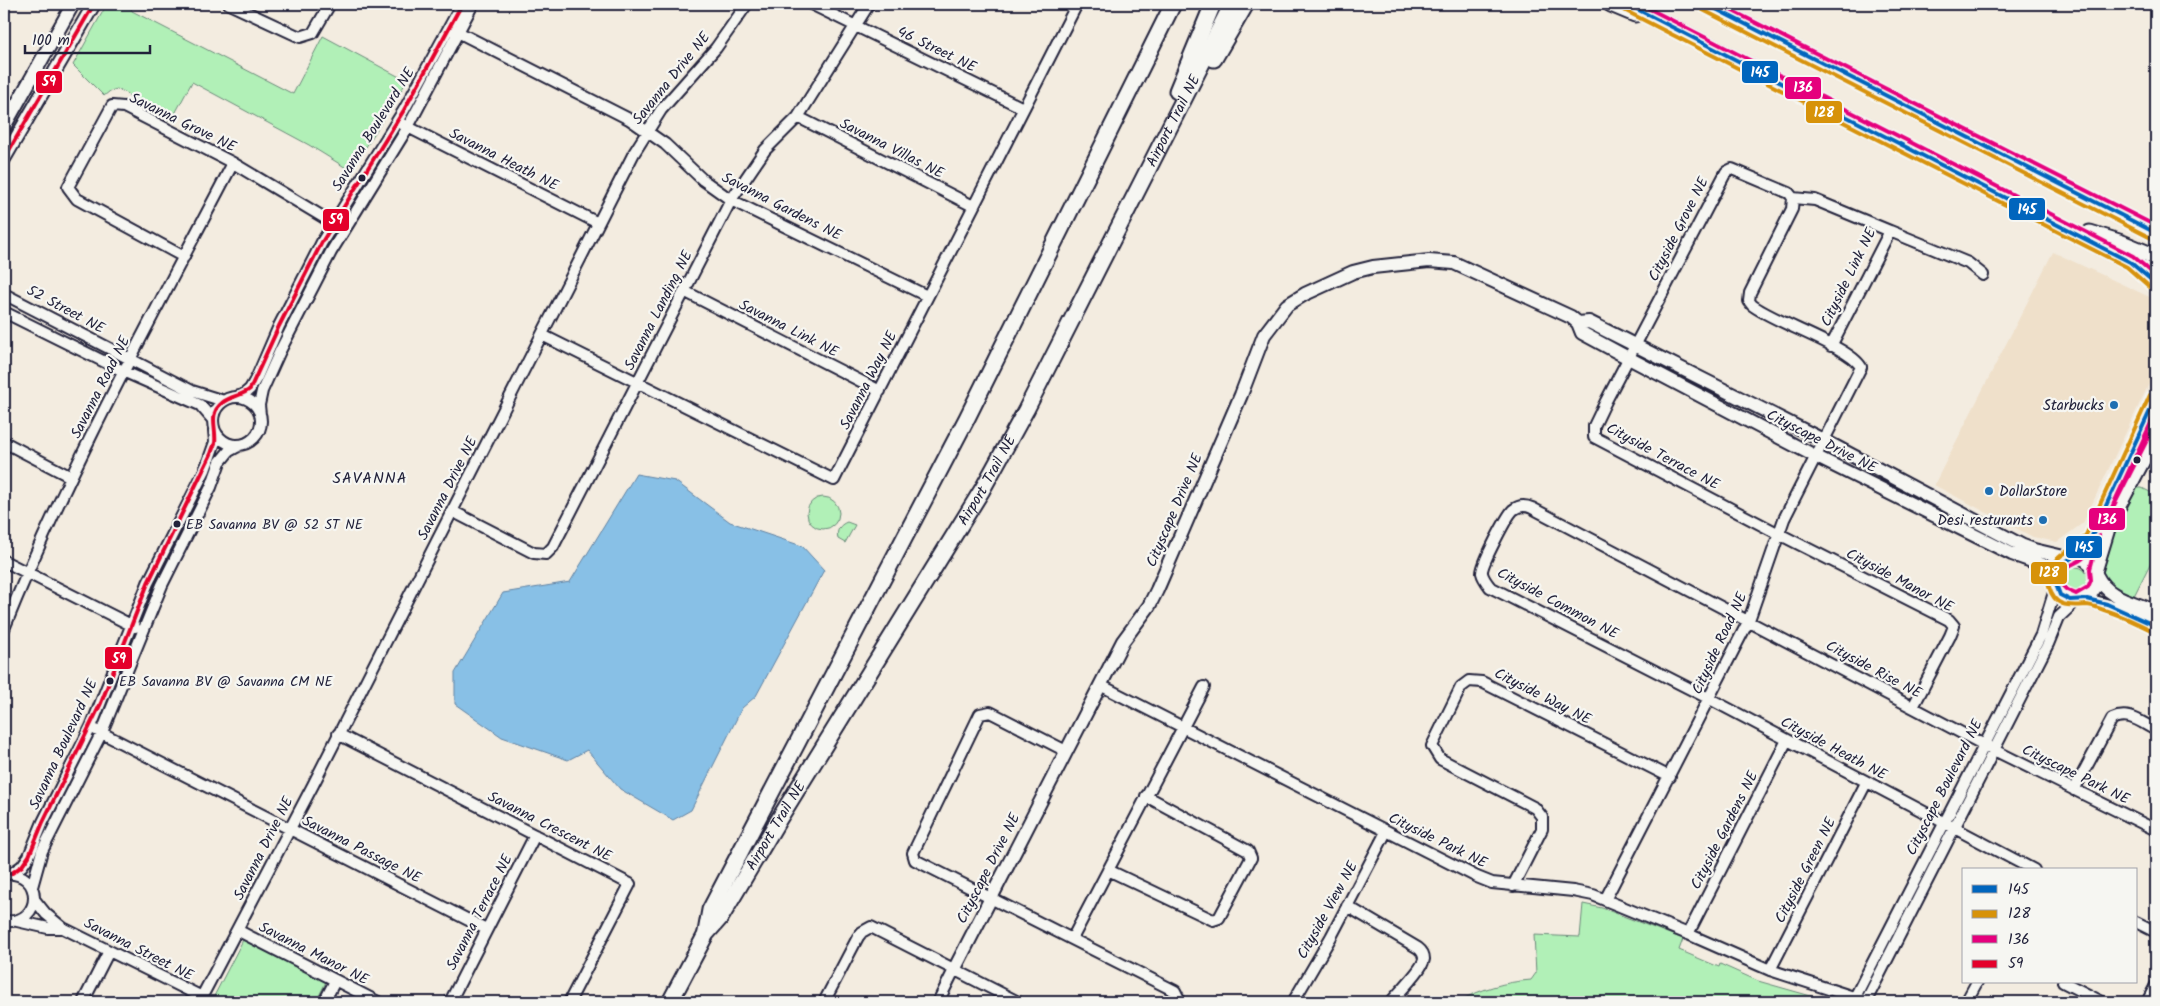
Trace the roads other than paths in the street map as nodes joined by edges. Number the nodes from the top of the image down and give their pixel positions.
1 (73, 4) edge
2 (94, 4) edge
3 (229, 4) edge
4 (330, 4) edge
5 (462, 4) edge
6 (473, 4) edge
7 (747, 4) edge
8 (811, 4) edge
9 (869, 4) edge
10 (1077, 4) edge
11 (1213, 4) edge
12 (1232, 4) edge
13 (1246, 4) edge
14 (1611, 4) edge
15 (1626, 4) edge
16 (1706, 4) edge
17 (1172, 6) edge
18 (856, 26) junction
19 (454, 30) junction
20 (1738, 61) junction
21 (1024, 108) junction
22 (798, 117) junction
23 (397, 122) junction
24 (408, 127) junction
25 (4, 128) edge
26 (647, 130) junction
27 (4, 159) edge
28 (233, 163) junction
29 (1136, 192) junction
30 (1793, 198) junction
31 (731, 200) junction
32 (973, 206) junction
33 (333, 223) junction
34 (598, 223) junction
35 (2064, 228) junction
36 (1890, 231) junction
37 (2156, 233) edge
38 (184, 257) junction
39 (2156, 257) edge
40 (2130, 262) junction
41 (2156, 275) edge
42 (1982, 276) dead end
43 (2156, 284) edge
44 (684, 291) junction
45 (4, 294) edge
46 (927, 296) junction
47 (4, 312) edge
48 (1578, 323) junction
49 (542, 335) junction
50 (1634, 346) junction
51 (1831, 346) junction
52 (1628, 358) junction
53 (131, 360) junction
54 (125, 372) junction
55 (638, 382) junction
56 (880, 391) junction
57 (236, 397) junction
58 (2156, 398) edge
59 (224, 401) junction
60 (260, 415) junction
61 (214, 425) junction
62 (2156, 430) edge
63 (1823, 440) junction
64 (4, 442) edge
65 (2153, 444) edge
66 (240, 445) junction
67 (1815, 456) junction
68 (71, 477) junction
69 (452, 511) junction
70 (1779, 534) junction
71 (2071, 557) junction
72 (4, 561) edge
73 (26, 573) junction
74 (2097, 573) junction
75 (2054, 586) junction
76 (2079, 600) junction
77 (2156, 612) edge
78 (1749, 620) junction
79 (131, 626) junction
80 (2156, 626) edge
81 (4, 629) edge
82 (143, 630) junction
83 (1100, 685) junction
84 (1204, 687) dead end
85 (1710, 699) junction
86 (1913, 707) junction
87 (91, 727) junction
88 (1183, 727) junction
89 (2156, 730) edge
90 (102, 732) junction
91 (338, 734) junction
92 (1786, 740) junction
93 (1984, 744) junction
94 (1994, 750) junction
95 (1066, 751) junction
96 (1670, 777) junction
97 (1866, 783) junction
98 (2074, 790) junction
99 (1146, 796) junction
100 (1944, 824) junction
101 (289, 829) junction
102 (1954, 829) junction
103 (2156, 830) edge
104 (1386, 832) junction
105 (535, 835) junction
106 (2030, 868) edge
107 (1108, 870) junction
108 (8, 874) edge
109 (1513, 886) junction
110 (32, 887) junction
111 (991, 898) junction
112 (34, 899) junction
113 (1605, 900) junction
114 (1348, 906) junction
115 (9, 922) edge
116 (2138, 923) edge
117 (63, 928) junction
118 (486, 929) junction
119 (237, 930) junction
120 (2156, 932) edge
121 (706, 934) junction
122 (1688, 934) junction
123 (1072, 938) junction
124 (109, 950) junction
125 (954, 970) junction
126 (1770, 970) junction
127 (335, 981) junction
128 (1976, 984) edge
129 (2067, 984) edge
130 (2156, 985) edge
131 (1855, 997) junction
132 (201, 1000) edge
133 (83, 1002) edge
134 (324, 1002) edge
135 (378, 1002) edge
136 (450, 1002) edge
137 (569, 1002) edge
138 (670, 1002) edge
139 (824, 1002) edge
140 (938, 1002) edge
141 (1018, 1002) edge
142 (1178, 1002) edge
143 (1293, 1002) edge
144 (1391, 1002) edge
145 (1868, 1002) edge
146 (1966, 1002) edge
147 (2102, 1002) edge
148 (2147, 1002) edge

1 - 25 street
2 - 27 street
3 - 4 street
5 - 19 street, Savanna Boulevard NE
6 - 19 street, Savanna Boulevard NE
7 - 26 street, Savanna Drive NE
8 - 18 street, 46 Street NE
9 - 18 street, Savanna Landing NE
10 - 21 street, Savanna Way NE
11 - 29 main road
12 - 29 main road, Airport Trail NE
13 - 29 main road
14 - 20 main road
15 - 20 main road
16 - 37 main road
17 - 121 main road, Airport Trail NE
18 - 21 street, 46 Street NE
18 - 22 street, Savanna Landing NE
19 - 23 street, Savanna Boulevard NE
19 - 24 street, Savanna Boulevard NE
19 - 26 street, Savanna Gardens NE
20 - 35 main road
21 - 32 street, Savanna Way NE
22 - 31 street, Savanna Landing NE
22 - 32 street, Savanna Villas NE
23 - 24 street, Savanna Heath NE
23 - 33 street, Savanna Boulevard NE
24 - 34 street, Savanna Heath NE
24 - 60 street, Savanna Boulevard NE
26 - 31 street, Savanna Gardens NE
26 - 34 street, Savanna Drive NE
28 - 33 street, Savanna Grove NE
28 - 38 street, Savanna Road NE
28 - 38 street, Savanna Grove NE
29 - 121 main road, Airport Trail NE
30 - 36 street, Cityside Link NE
30 - 50 street, Cityside Grove NE
30 - 51 street
31 - 44 street, Savanna Landing NE
31 - 46 street, Savanna Gardens NE
32 - 46 street, Savanna Way NE
33 - 57 street, Savanna Boulevard NE
34 - 49 street, Savanna Drive NE
35 - 39 main road
35 - 40 main road
36 - 42 street
36 - 51 street, Cityside Link NE
38 - 53 street, Savanna Road NE
40 - 41 main road
40 - 43 main road
44 - 55 street, Savanna Landing NE
44 - 56 street, Savanna Link NE
45 - 53 street, 52 Street NE
46 - 56 street, Savanna Way NE
47 - 54 street, 52 Street NE
48 - 50 street, Cityscape Drive NE
48 - 52 street, Cityscape Drive NE
48 - 83 street, Cityscape Drive NE
49 - 55 street, Savanna Way NE
49 - 69 street, Savanna Drive NE
50 - 52 street, Cityside Terrace NE
50 - 63 street, Cityscape Drive NE
51 - 63 street, Cityside Road NE
52 - 67 street, Cityscape Drive NE
52 - 70 street, Cityside Terrace NE
53 - 54 street, Savanna Road NE
53 - 59 street, 52 Street NE
54 - 61 street, 52 Street NE
54 - 68 street, Savanna Road NE
55 - 56 street, Savanna Way NE
55 - 69 street, Savanna Landing NE
57 - 59 street
57 - 60 street
58 - 71 street
59 - 61 street
60 - 66 street
61 - 66 street
61 - 79 street, Savanna Boulevard NE
62 - 65 main road
63 - 67 street, Cityside Road NE
63 - 71 street, Cityscape Drive NE
64 - 68 street
65 - 74 street
66 - 82 street, Savanna Boulevard NE
67 - 70 street, Cityside Road NE
67 - 75 street, Cityscape Drive NE
68 - 73 street, Savanna Road NE
69 - 91 street, Savanna Drive NE
70 - 78 street, Cityside Road NE
70 - 86 street, Cityside Manor NE
71 - 74 street
71 - 75 street
72 - 73 street
73 - 79 street
73 - 81 street, Savanna Road NE
74 - 76 street
74 - 77 street
75 - 76 street
75 - 93 street, Cityscape Boulevard NE
76 - 80 street
76 - 94 street, Cityscape Boulevard NE
78 - 85 street, Cityside Road NE
78 - 85 street, Cityside Common NE
78 - 86 street, Cityside Rise NE
79 - 82 street
79 - 87 street, Savanna Boulevard NE
82 - 90 street, Savanna Boulevard NE
83 - 88 street, Cityside Park NE
83 - 95 street, Cityscape Drive NE
84 - 88 street
85 - 92 street, Cityside Heath NE
85 - 96 street, Cityside Road NE
86 - 93 street, Cityside Rise NE
87 - 90 street, Savanna Passage NE
87 - 108 street, Savanna Boulevard NE
88 - 99 street
88 - 104 street, Cityside Park NE
89 - 98 street
90 - 101 street, Savanna Passage NE
90 - 110 street, Savanna Boulevard NE
91 - 101 street, Savanna Drive NE
91 - 105 street, Savanna Crescent NE
92 - 97 street, Cityside Heath NE
92 - 122 street, Cityside Gardens NE
93 - 94 street, Cityscape Park NE
93 - 100 street, Cityscape Boulevard NE
94 - 98 street, Cityscape Park NE
94 - 102 street, Cityscape Boulevard NE
95 - 111 street, Cityscape Drive NE
95 - 111 street
96 - 109 street, Cityside Way NE
96 - 113 street, Cityside Road NE
97 - 100 street, Cityside Heath NE
97 - 126 street, Cityside Green NE
98 - 103 street, Cityscape Park NE
99 - 107 street
99 - 107 street
100 - 102 street, Cityside Heath NE
100 - 131 street, Cityscape Boulevard NE
101 - 118 street, Savanna Passage NE
101 - 119 street, Savanna Drive NE
102 - 106 street, Cityside Heath NE
102 - 145 street, Cityscape Boulevard NE
104 - 109 street, Cityside Park NE
104 - 114 street, Cityside View NE
105 - 118 street, Savanna Terrace NE
105 - 137 street, Savanna Crescent NE
107 - 123 street
108 - 110 street
109 - 113 street, Cityside Park NE
110 - 112 street
111 - 123 street
111 - 125 street, Cityscape Drive NE
112 - 115 street
112 - 117 street, Savanna Street NE
113 - 122 street, Cityside Park NE
114 - 143 street, Cityside View NE
114 - 144 street
115 - 117 street, Savanna Street NE
116 - 120 street
117 - 124 street, Savanna Street NE
118 - 136 street, Savanna Terrace NE
119 - 127 street, Savanna Manor NE
119 - 132 street, Savanna Drive NE
121 - 138 main road, Airport Trail NE
122 - 126 street, Cityside Park NE
123 - 142 street
124 - 132 street, Savanna Street NE
124 - 133 street
125 - 139 street
125 - 140 street, Cityscape Drive NE
125 - 141 street
126 - 131 street, Cityside Park NE
127 - 134 street
127 - 135 street, Savanna Manor NE
128 - 146 street
129 - 147 street
130 - 148 street
131 - 145 street, Cityside Park NE

